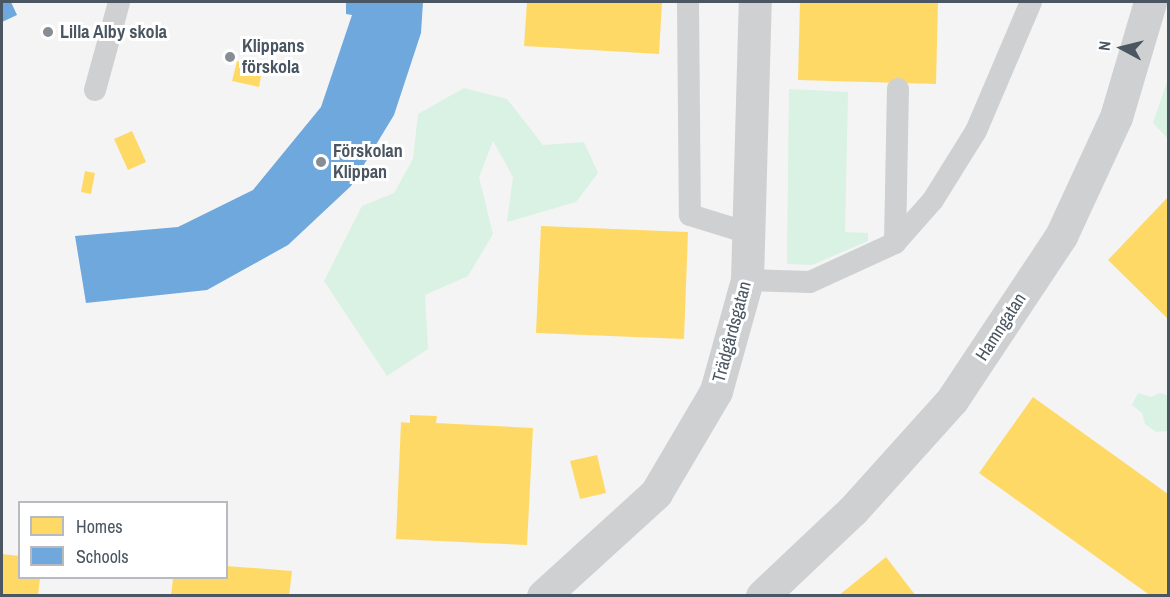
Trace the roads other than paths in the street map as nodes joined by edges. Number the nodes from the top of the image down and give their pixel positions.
1 (119, 2) edge
2 (688, 2) edge
3 (755, 2) edge
4 (1031, 2) edge
5 (1150, 2) edge
6 (898, 88) dead end
7 (94, 90) dead end
8 (748, 233) junction
9 (895, 243) junction
10 (747, 280) junction
11 (543, 596) edge
12 (762, 596) edge

1 - 7 lane
2 - 8 lane
3 - 8 street, Trädgårdsgatan
4 - 9 lane
5 - 12 street, Hamngatan
6 - 9 lane
8 - 10 street, Trädgårdsgatan
9 - 10 lane
10 - 11 street, Trädgårdsgatan

